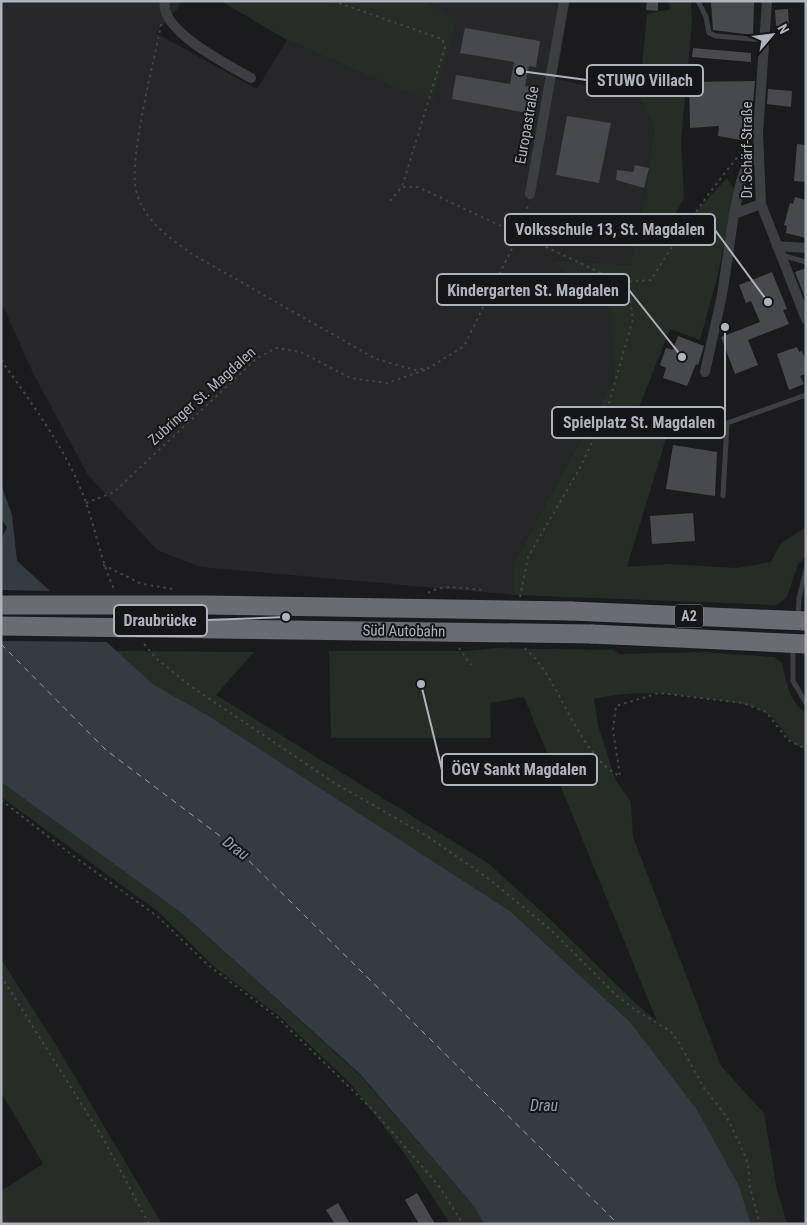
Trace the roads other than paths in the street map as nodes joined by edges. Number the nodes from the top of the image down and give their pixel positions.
1 (564, 1) edge
2 (698, 1) edge
3 (767, 1) edge
4 (164, 4) edge
5 (765, 40) junction
6 (251, 78) dead end
7 (759, 153) junction
8 (530, 194) road end
9 (761, 204) junction
10 (734, 214) junction
11 (806, 248) edge
12 (779, 250) junction
13 (806, 262) edge
14 (806, 319) edge
15 (704, 372) dead end
16 (806, 396) edge
17 (723, 496) dead end
18 (806, 570) edge
19 (1, 605) edge
20 (802, 621) edge
21 (1, 626) edge
22 (800, 643) edge
23 (806, 703) edge

1 - 8 street, Europastraße
2 - 5 lane
3 - 5 street, Dr.Schärf-Straße
4 - 6 street
5 - 7 street, Dr.Schärf-Straße
7 - 9 street, Dr.Schärf-Straße
7 - 10 street
9 - 10 street
9 - 12 street, Dr.Schärf-Straße
10 - 15 street
11 - 12 street
12 - 13 lane
12 - 14 street, Dr.Schärf-Straße
16 - 17 lane
18 - 20 lane
19 - 20 highway, Süd Autobahn / A2, bridge
21 - 22 highway, Süd Autobahn / A2, bridge
22 - 23 lane

